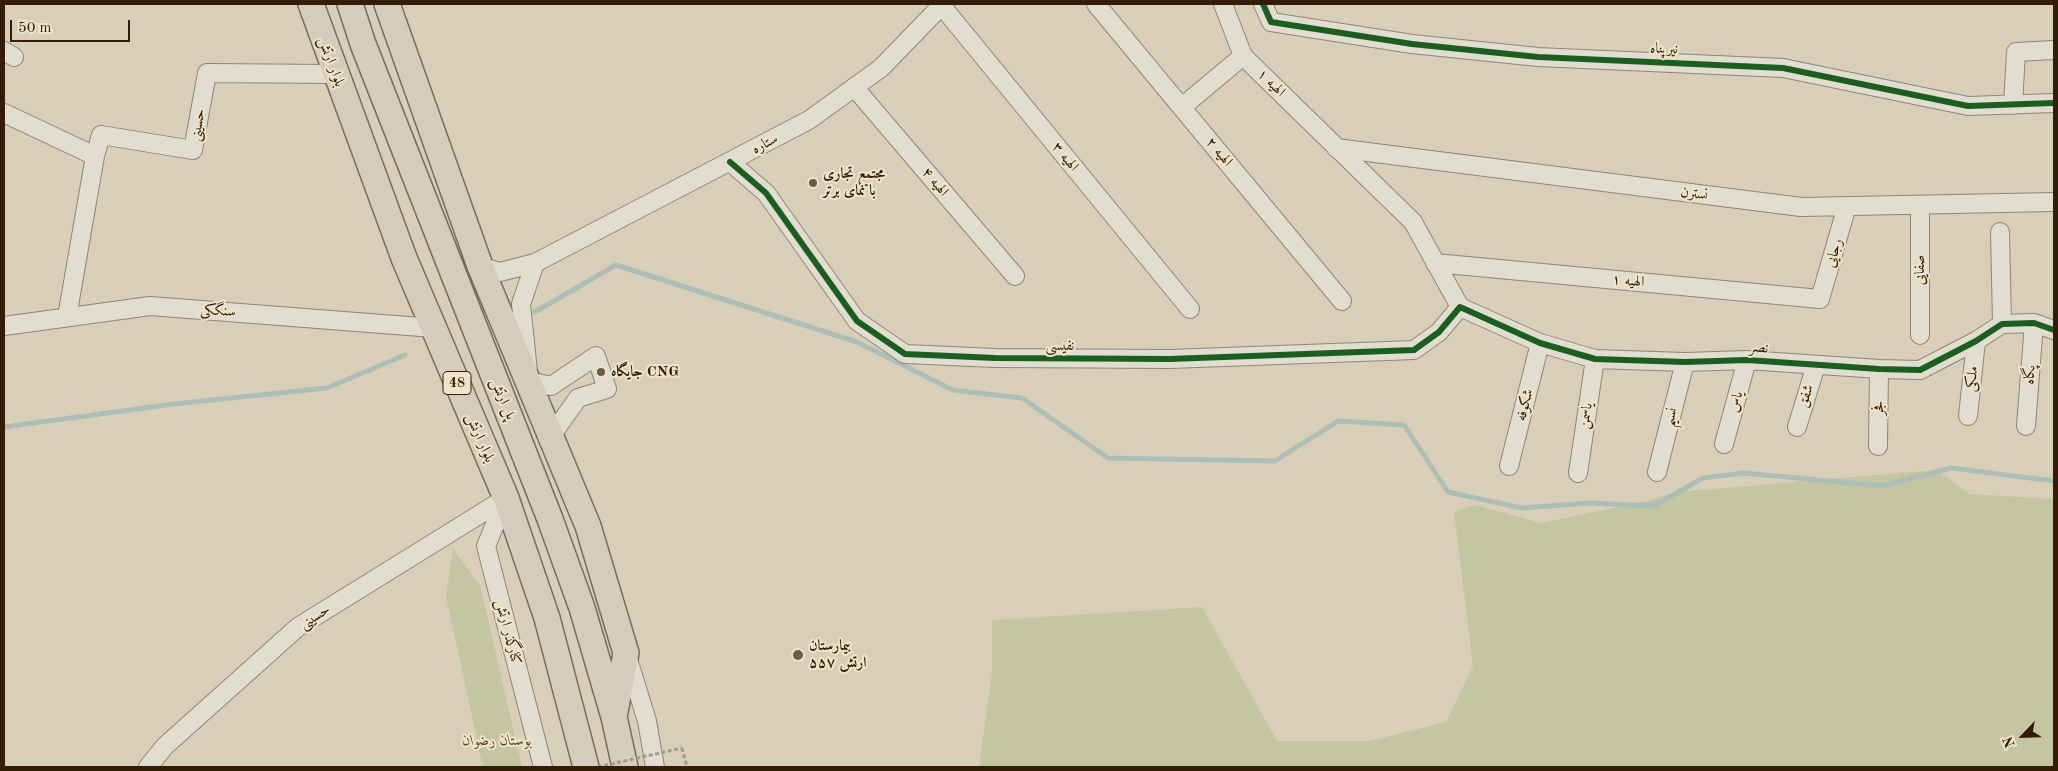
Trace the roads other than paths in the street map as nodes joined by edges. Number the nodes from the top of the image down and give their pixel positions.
1 (311, 4) edge
2 (350, 4) edge
3 (369, 4) edge
4 (386, 4) edge
5 (1096, 4) edge
6 (1223, 4) edge
7 (1263, 4) edge
8 (942, 5) edge
9 (2054, 50) edge
10 (1243, 56) junction
11 (336, 74) junction
12 (854, 88) junction
13 (2054, 103) edge
14 (2013, 105) junction
15 (1182, 107) junction
16 (6, 119) edge
17 (1336, 148) junction
18 (95, 156) junction
19 (730, 162) junction
20 (2054, 202) edge
21 (1920, 205) junction
22 (1848, 206) junction
23 (2000, 232) dead end
24 (535, 263) junction
25 (1435, 263) junction
26 (480, 266) junction
27 (1015, 276) dead end
28 (1820, 299) joint
29 (1342, 301) dead end
30 (1460, 307) junction
31 (1190, 309) dead end
32 (67, 317) junction
33 (2034, 323) junction
34 (2002, 324) junction
35 (4, 326) edge
36 (434, 328) junction
37 (2054, 330) edge
38 (1920, 336) dead end
39 (1976, 341) junction
40 (1540, 343) junction
41 (1595, 359) junction
42 (1747, 360) junction
43 (1686, 362) junction
44 (488, 365) junction
45 (1816, 365) junction
46 (1879, 369) junction
47 (529, 381) junction
48 (1968, 416) dead end
49 (2026, 426) dead end
50 (1797, 427) dead end
51 (551, 436) junction
52 (1724, 444) dead end
53 (1878, 446) dead end
54 (1509, 466) dead end
55 (1657, 472) dead end
56 (1578, 473) dead end
57 (506, 498) junction
58 (626, 653) junction
59 (614, 717) junction
60 (148, 767) edge
61 (543, 767) edge
62 (586, 767) edge
63 (625, 767) edge
64 (655, 767) edge

1 - 11 highway, بلوار ارتش / 48
2 - 44 highway
3 - 44 highway, 48
4 - 26 highway
5 - 15 street, الهیه ۲
6 - 10 street, الهیه ۱
7 - 14 street, نیرپناه
8 - 12 street, ستاره
8 - 31 street, الهیه ۳
9 - 14 street
10 - 15 street
10 - 17 street, الهیه ۱
11 - 18 street, حسینی
11 - 36 highway, بلوار ارتش / 48
12 - 19 street, ستاره
12 - 27 street, الهیه ۴
13 - 14 street, نیرپناه
15 - 29 street, الهیه ۲
16 - 18 street
17 - 22 street, نسترن
17 - 25 street, الهیه ۱
18 - 32 street
19 - 24 street, ستاره
19 - 30 street, نفیسی
20 - 21 street, نسترن
21 - 22 street, نسترن
21 - 38 street, صفایی
22 - 28 street, رجایی
23 - 34 street
24 - 26 street, ستاره
24 - 47 street
25 - 28 street, الهیه ۱
25 - 30 street, الهیه ۱
26 - 47 highway
30 - 40 street, نصر
32 - 35 street, سنگکی
32 - 36 street, سنگکی
33 - 34 street
33 - 37 street
33 - 49 street, پگاه
34 - 39 street, نصر
36 - 57 highway, بلوار ارتش / 48
39 - 46 street, نصر
39 - 48 street, ملکی
40 - 41 street, نصر
40 - 54 street, شکوفه
41 - 43 street, نصر
41 - 56 street, یاسمن
42 - 43 street, نصر
42 - 45 street, نصر
42 - 52 street, یاس
43 - 55 street, نسیم
44 - 59 highway, پل ارتش / 48
45 - 46 street, نصر
45 - 50 street, شفق
46 - 53 street, فجر
47 - 51 highway
47 - 51 street
51 - 58 highway
57 - 60 street, حسینی
57 - 61 street, کنارگذر ارتش
57 - 62 highway, بلوار ارتش / 48
58 - 59 highway
58 - 64 street
59 - 63 highway, 48

